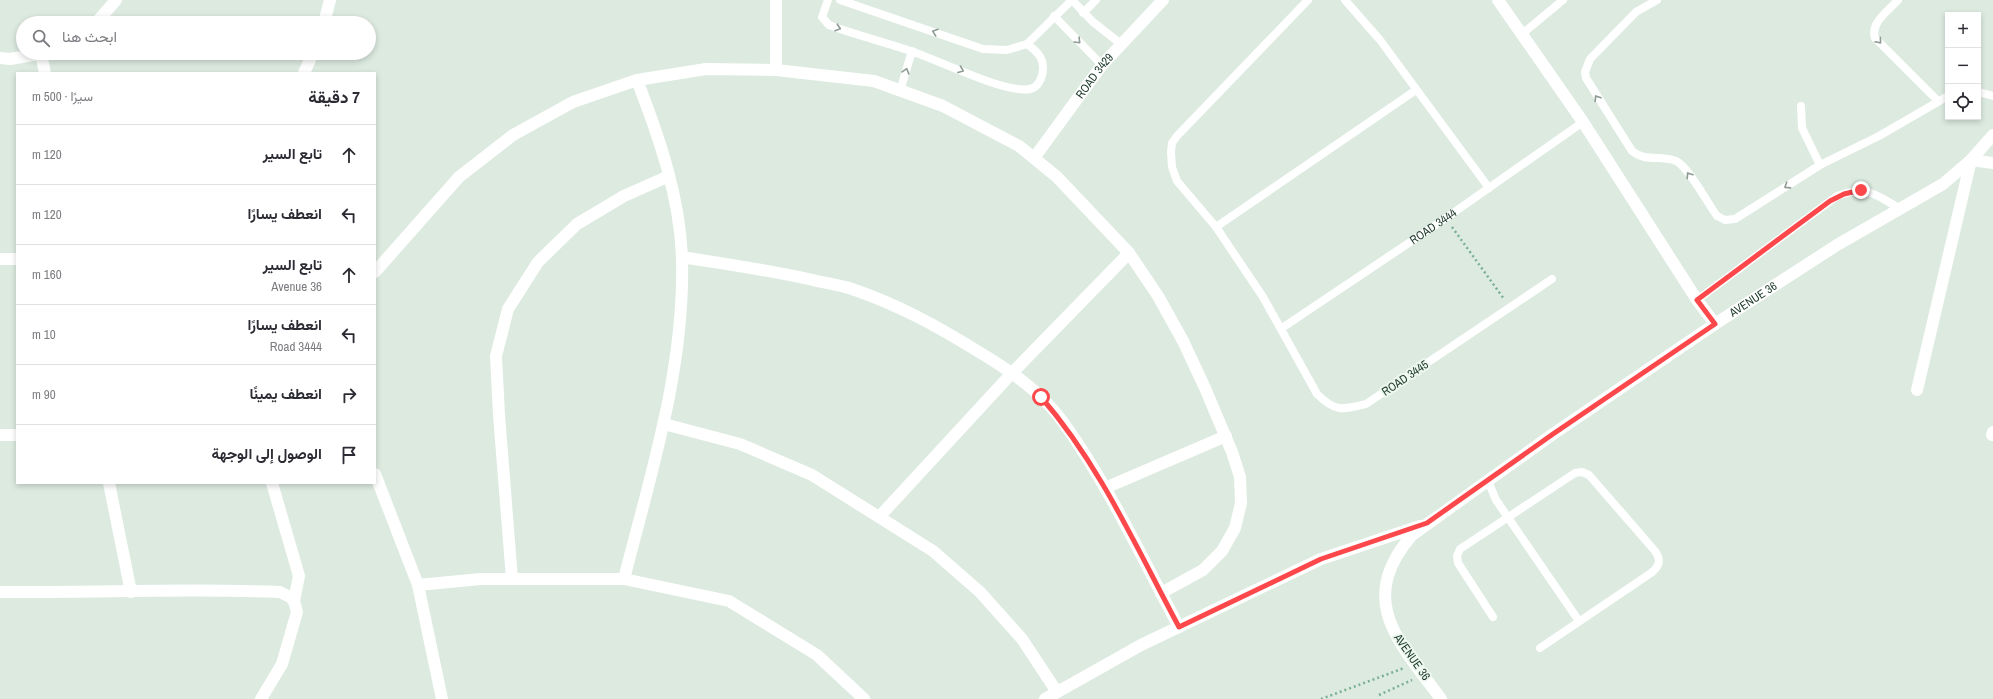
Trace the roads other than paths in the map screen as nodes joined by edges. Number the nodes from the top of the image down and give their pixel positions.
1 (116, 0) edge
2 (330, 0) edge
3 (776, 0) edge
4 (828, 0) edge
5 (840, 0) edge
6 (1072, 0) edge
7 (1096, 0) edge
8 (1164, 0) edge
9 (1308, 0) edge
10 (1345, 0) edge
11 (1564, 0) edge
12 (1658, 0) edge
13 (1898, 0) edge
14 (1501, 1) edge
15 (1083, 13) junction
16 (102, 16) edge
17 (326, 16) edge
18 (1054, 16) junction
19 (1522, 34) junction
20 (1027, 44) junction
21 (1121, 44) junction
22 (912, 51) junction
23 (0, 58) edge
24 (16, 58) edge
25 (44, 60) edge
26 (309, 60) edge
27 (1102, 65) junction
28 (776, 70) junction
29 (46, 72) edge
30 (304, 72) edge
31 (637, 80) junction
32 (1416, 90) junction
33 (900, 91) junction
34 (1981, 93) edge
35 (1993, 96) edge
36 (1945, 98) edge
37 (1938, 101) junction
38 (1801, 106) dead end
39 (1583, 122) junction
40 (1993, 135) edge
41 (1034, 158) junction
42 (1971, 160) junction
43 (1993, 163) edge
44 (1820, 165) junction
45 (669, 176) junction
46 (1489, 188) junction
47 (1899, 208) junction
48 (1216, 227) junction
49 (1129, 253) junction
50 (682, 257) junction
51 (0, 259) edge
52 (16, 259) edge
53 (376, 271) edge
54 (1552, 279) dead end
55 (1697, 300) junction
56 (1715, 324) junction
57 (1282, 328) junction
58 (1012, 372) junction
59 (1917, 390) dead end
60 (664, 424) junction
61 (0, 435) edge
62 (16, 435) edge
63 (1226, 436) junction
64 (376, 477) edge
65 (1488, 481) junction
66 (109, 484) edge
67 (272, 484) edge
68 (1105, 488) junction
69 (880, 516) junction
70 (1509, 518) junction
71 (1427, 523) junction
72 (512, 579) junction
73 (624, 579) junction
74 (418, 585) junction
75 (0, 592) edge
76 (131, 592) junction
77 (1161, 594) junction
78 (294, 601) junction
79 (1493, 617) dead end
80 (1579, 621) junction
81 (1179, 627) junction
82 (1540, 648) dead end
83 (1057, 692) junction
84 (261, 699) edge
85 (442, 699) edge
86 (864, 699) edge
87 (1045, 699) edge
88 (1441, 699) edge

1 - 16 street
2 - 17 street
3 - 28 street
4 -> 22 lane
20 -> 5 lane
6 - 15 lane
6 - 18 lane
7 - 15 lane
8 - 21 street, ROAD 3429
9 - 48 lane, ROAD 3445
10 - 32 lane
11 - 19 lane
44 -> 12 lane
13 -> 37 lane
14 - 19 street
15 - 21 lane
18 - 20 lane
18 -> 27 lane
19 - 39 street
22 -> 20 lane
21 - 27 street, ROAD 3429
33 -> 22 lane
23 - 24 street
25 - 29 street
26 - 30 street
27 - 41 street, ROAD 3429
28 - 31 street
28 - 33 street
31 - 45 street
31 - 53 street
32 - 46 lane
32 - 48 lane
33 - 41 street
34 - 35 lane
36 - 37 lane
37 - 44 lane
38 - 44 lane
39 - 46 lane, ROAD 3444
39 - 55 street
40 - 42 street, AVENUE 36
41 - 49 street
42 - 43 street
42 - 47 street, AVENUE 36
42 - 59 street
45 - 50 street
45 - 72 street
46 - 57 lane, ROAD 3444
47 - 55 lane
47 - 56 street, AVENUE 36
48 - 57 lane, ROAD 3445
49 - 58 street
49 - 63 street
50 - 58 street
50 - 60 street
51 - 52 street
54 - 57 lane, ROAD 3445
55 - 56 street
56 - 65 street, AVENUE 36
58 - 68 street
58 - 69 street
60 - 69 street
60 - 73 street
61 - 62 street
63 - 68 street
63 - 77 street
64 - 74 street
65 - 70 lane
65 - 71 street, AVENUE 36
66 - 76 street
67 - 78 street
68 - 77 street
69 - 83 street
70 - 79 lane
70 - 80 lane
70 - 80 lane
71 - 81 street
71 - 88 street, AVENUE 36
72 - 73 street
72 - 74 street
73 - 86 street
74 - 85 street
75 - 76 street
76 - 78 street
77 - 81 street
78 - 84 street
80 - 82 lane
81 - 83 street
83 - 87 street

